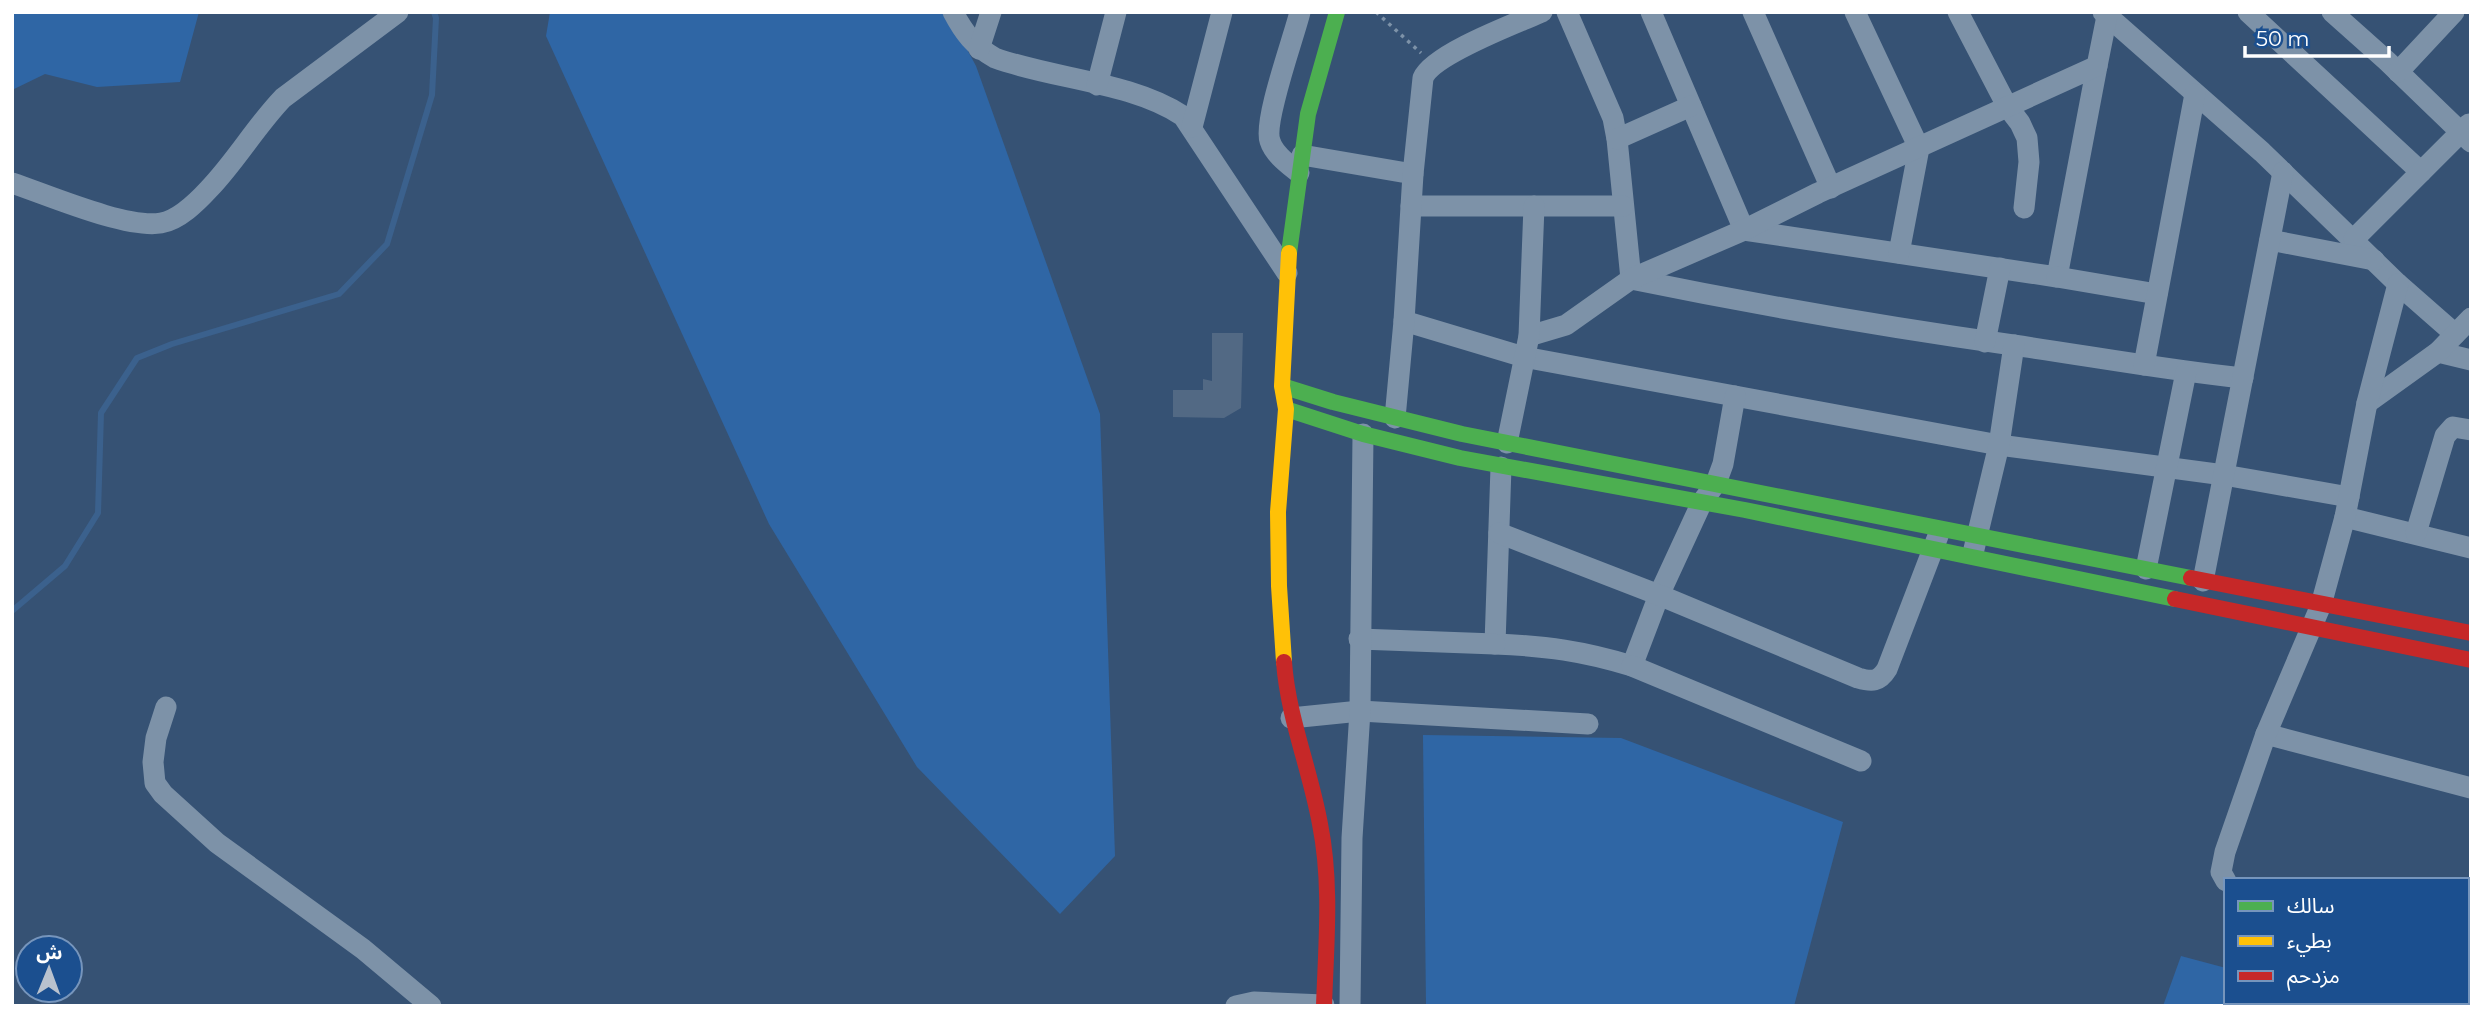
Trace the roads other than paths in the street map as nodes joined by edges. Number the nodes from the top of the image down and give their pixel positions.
1 (398, 12) edge
2 (953, 12) edge
3 (991, 12) edge
4 (1116, 12) edge
5 (1222, 12) edge
6 (1300, 12) edge
7 (1337, 12) edge
8 (1542, 12) edge
9 (1567, 12) edge
10 (1651, 12) edge
11 (1753, 12) edge
12 (1855, 12) edge
13 (1958, 12) edge
14 (2248, 12) edge
15 (2454, 12) edge
16 (2333, 13) edge
17 (2105, 14) edge
18 (1491, 22) edge
19 (979, 49) junction
20 (2097, 66) junction
21 (2398, 72) junction
22 (1097, 85) junction
23 (2195, 94) junction
24 (1691, 106) junction
25 (2007, 106) junction
26 (1192, 127) junction
27 (2468, 132) edge
28 (1617, 139) junction
29 (1919, 148) junction
30 (1300, 164) junction
31 (2421, 172) junction
32 (2283, 173) junction
33 (1413, 174) junction
34 (12, 183) edge
35 (1830, 188) junction
36 (1411, 206) junction
37 (1534, 206) junction
38 (1623, 206) junction
39 (2024, 208) dead end
40 (1744, 230) junction
41 (2354, 239) junction
42 (2270, 240) junction
43 (1899, 253) junction
44 (2376, 260) junction
45 (2000, 268) junction
46 (1287, 273) junction
47 (2057, 277) junction
48 (1632, 279) junction
49 (2398, 284) junction
50 (2157, 294) junction
51 (2471, 318) edge
52 (1404, 321) junction
53 (2455, 334) junction
54 (1985, 342) junction
55 (2014, 345) junction
56 (1527, 346) junction
57 (2438, 352) junction
58 (2471, 360) edge
59 (2144, 365) junction
60 (2186, 372) junction
61 (2243, 378) junction
62 (1282, 386) junction
63 (1735, 396) junction
64 (2367, 403) junction
65 (1286, 409) junction
66 (1395, 418) junction
67 (2471, 429) edge
68 (1363, 433) junction
69 (1462, 434) junction
70 (1507, 443) junction
71 (1999, 445) junction
72 (1460, 458) junction
73 (1501, 467) junction
74 (2165, 467) junction
75 (2224, 475) junction
76 (1716, 483) junction
77 (1702, 502) junction
78 (2347, 507) junction
79 (1941, 528) junction
80 (1499, 533) junction
81 (2416, 533) junction
82 (1979, 537) junction
83 (2471, 548) edge
84 (1933, 550) junction
85 (1971, 558) junction
86 (2146, 569) junction
87 (2203, 581) junction
88 (1659, 595) junction
89 (2320, 605) junction
90 (2310, 628) junction
91 (2471, 633) edge
92 (1359, 639) junction
93 (1495, 644) junction
94 (2471, 660) edge
95 (1632, 667) junction
96 (166, 707) dead end
97 (1360, 711) junction
98 (1292, 718) junction
99 (1588, 723) dead end
100 (2266, 734) junction
101 (1861, 761) dead end
102 (2471, 788) edge
103 (2224, 878) edge
104 (1327, 942) junction
105 (1351, 943) junction
106 (1324, 1005) edge
107 (431, 1006) edge
108 (1236, 1006) edge
109 (1350, 1006) edge

1 - 34 street
2 - 19 street
3 - 19 street
4 - 22 street
5 - 26 street
6 - 30 street
7 - 30 main road
8 - 18 street
9 - 28 street
10 - 24 street
11 - 35 street
12 - 29 street
13 - 25 street
14 - 31 street
15 - 21 street
16 - 21 street
17 - 20 street
17 - 23 street
18 - 33 street
19 - 22 street
20 - 25 street
20 - 47 street
21 - 27 street
22 - 26 street
23 - 32 street
23 - 50 street
24 - 28 street
24 - 40 street
25 - 29 street
25 - 39 street
26 - 46 street
27 - 31 street
28 - 38 street
29 - 35 street
29 - 43 street
30 - 33 street
30 - 46 main road
31 - 41 street
32 - 41 street
32 - 42 street
33 - 36 street
35 - 40 street
36 - 37 street
36 - 52 street
37 - 38 street
37 - 56 street
38 - 48 street
40 - 43 street
40 - 48 street
41 - 44 street
42 - 44 street
42 - 61 street
43 - 45 street
44 - 49 street
45 - 47 street
45 - 54 street
46 - 62 main road
47 - 50 street
48 - 54 street
48 - 56 street
49 - 53 street
49 - 64 street
50 - 59 street
51 - 53 street
52 - 56 street
52 - 66 street
53 - 57 street
54 - 55 street
55 - 59 street
55 - 71 street
56 - 63 street
56 - 70 street
57 - 58 street
57 - 64 street
59 - 60 street
60 - 61 street
60 - 74 street
61 - 75 street
62 - 65 main road
62 - 66 main road
63 - 71 street
63 - 76 street
64 - 78 street
65 - 68 main road
65 - 98 main road
66 - 69 main road
67 - 81 street
68 - 72 main road
68 - 92 street
69 - 70 main road
69 - 72 main road
70 - 76 main road
71 - 74 street
71 - 82 street
72 - 73 main road
73 - 77 main road
73 - 80 street
74 - 75 street
74 - 86 street
75 - 78 street
75 - 87 street
76 - 77 street
76 - 79 main road
77 - 84 main road
77 - 88 street
78 - 81 street
78 - 89 street
79 - 82 main road
79 - 84 street
80 - 88 street
80 - 93 street
81 - 83 street
82 - 85 street
82 - 86 main road
84 - 85 main road
84 - 88 street
85 - 90 main road
86 - 87 main road
87 - 89 main road
88 - 95 street
89 - 90 street
89 - 91 main road
90 - 94 main road
90 - 100 street
92 - 93 street
92 - 97 street
93 - 95 street
95 - 101 street
96 - 107 street
97 - 98 street
97 - 99 street
97 - 105 street
98 - 104 main road
100 - 102 street
100 - 103 street
104 - 105 street
104 - 106 main road
105 - 109 street
106 - 108 street

